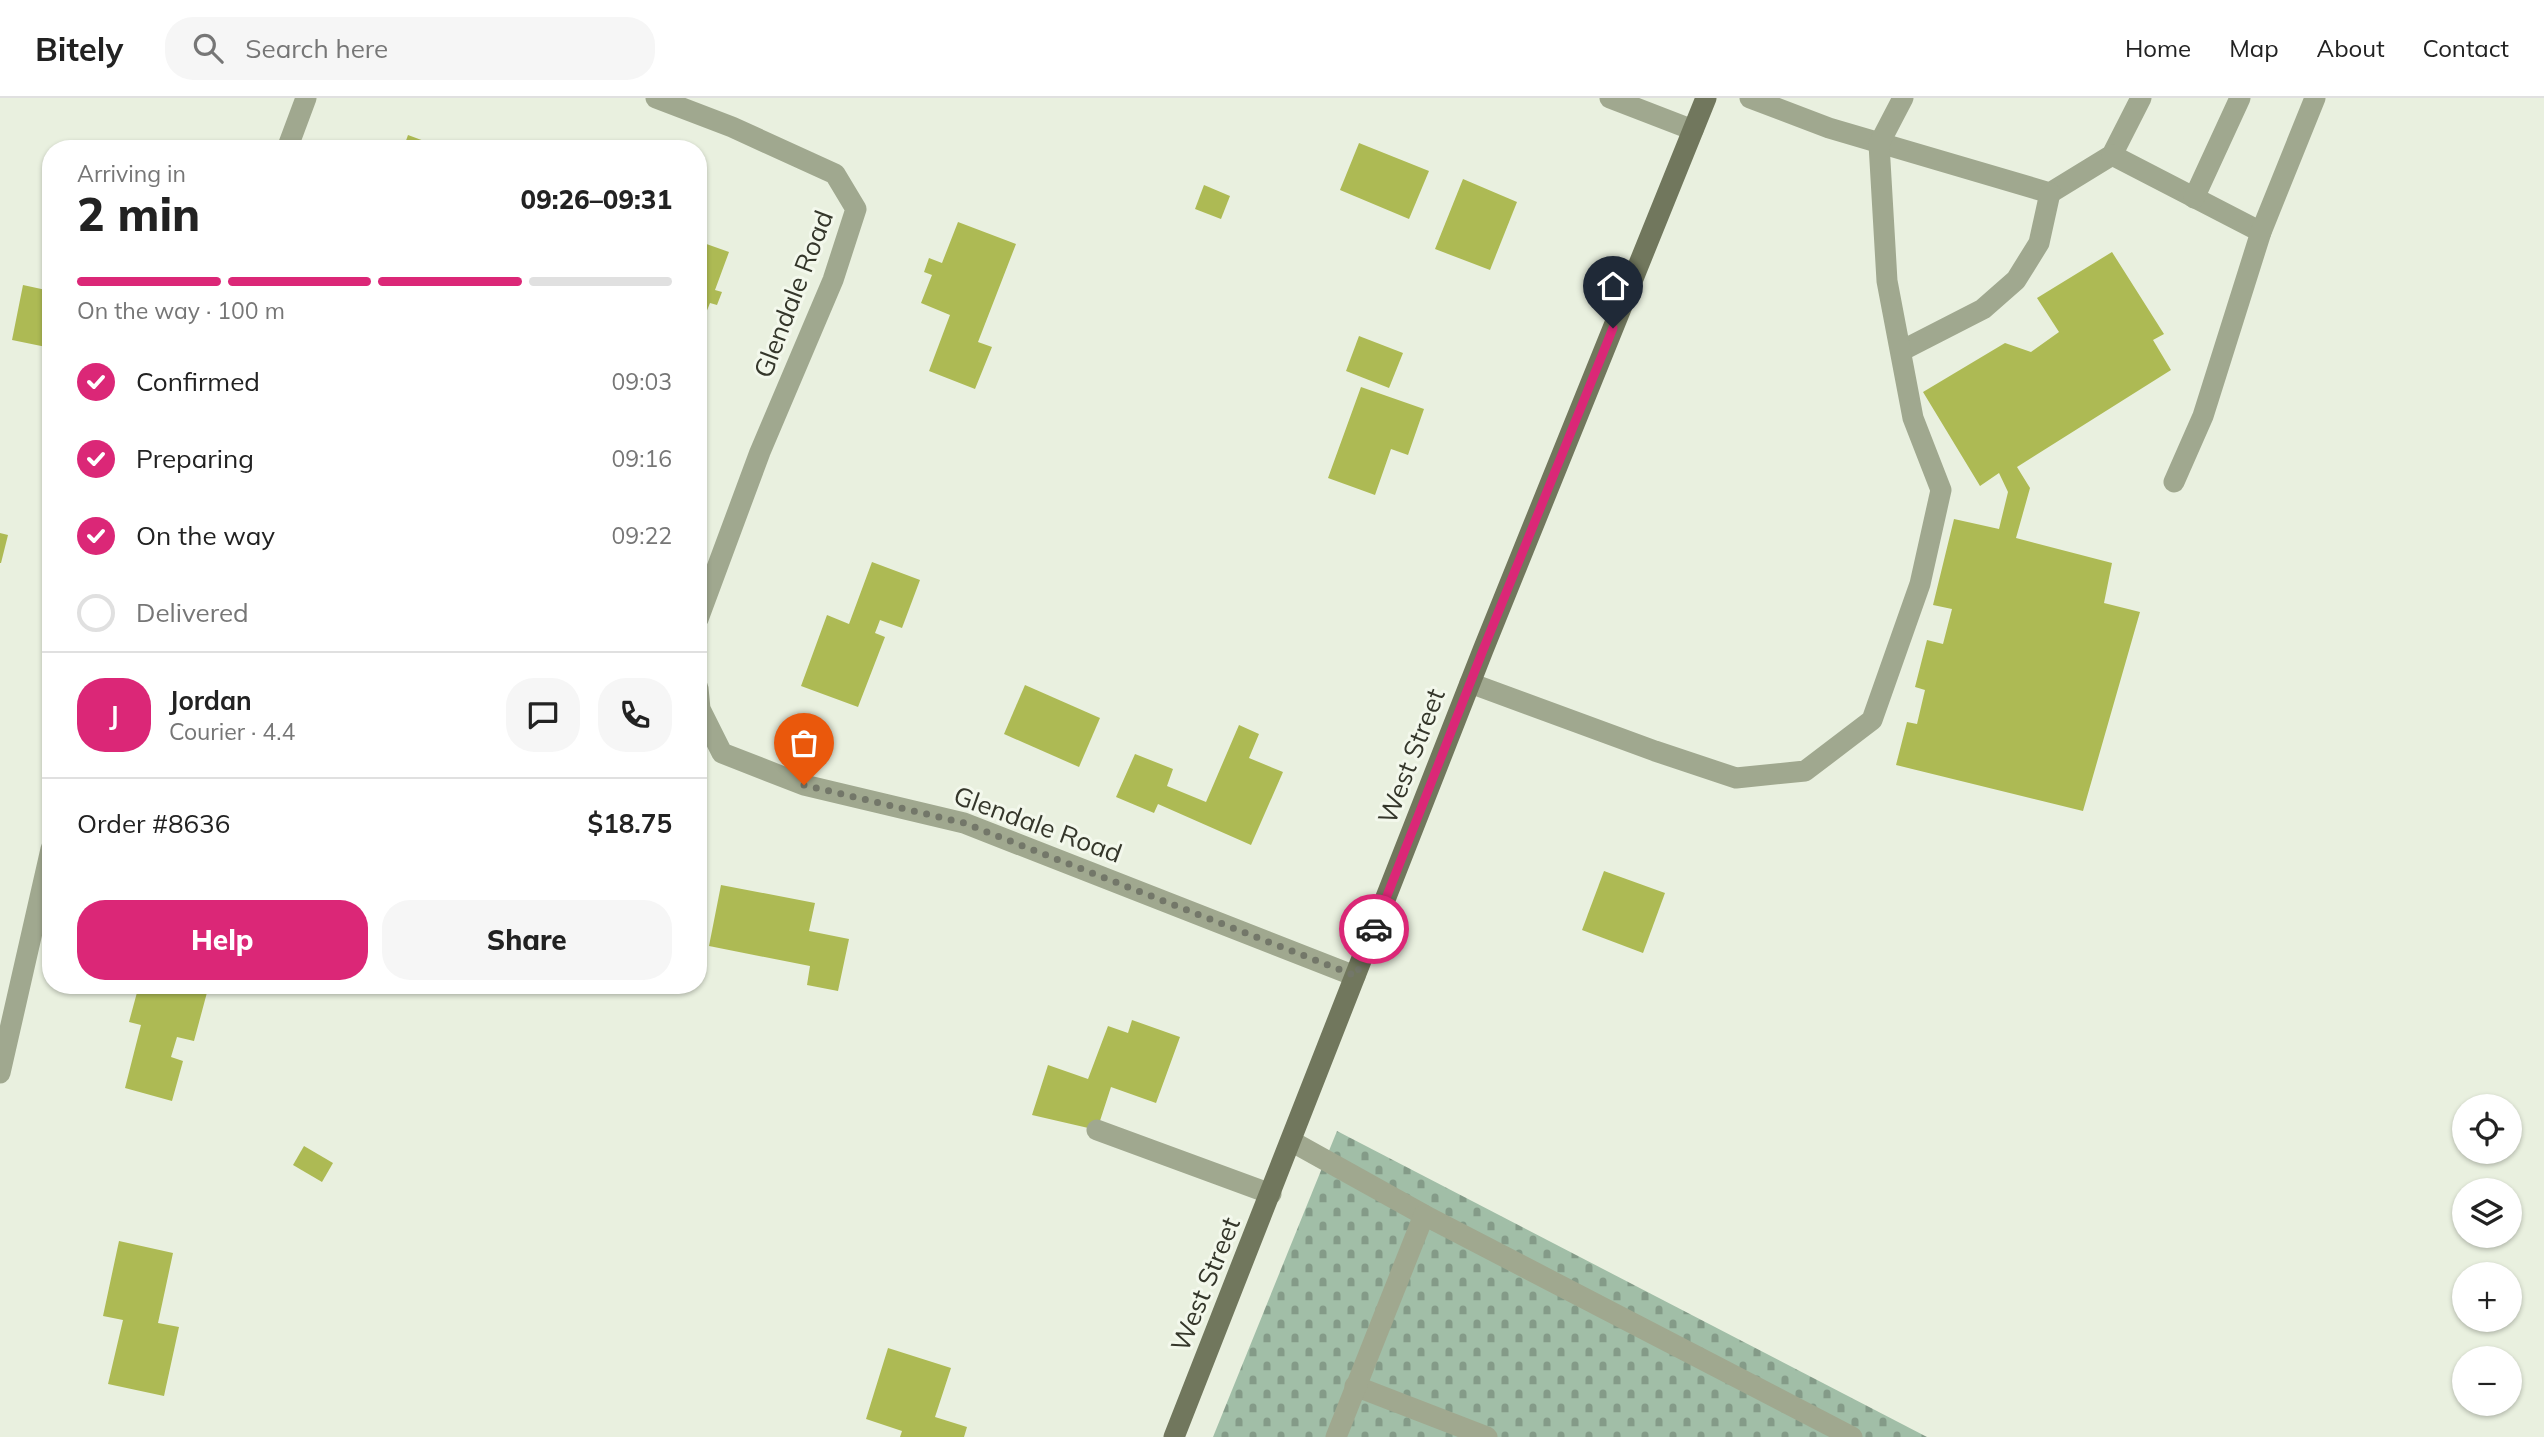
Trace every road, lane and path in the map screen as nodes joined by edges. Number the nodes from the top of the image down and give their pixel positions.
1 (306, 98) edge
2 (656, 98) edge
3 (1609, 98) edge
4 (1706, 98) edge
5 (1750, 98) edge
6 (1903, 98) edge
7 (2141, 98) edge
8 (2240, 98) edge
9 (2315, 98) edge
10 (1693, 130) junction
11 (290, 140) edge
12 (1879, 144) junction
13 (2112, 155) junction
14 (2050, 193) junction
15 (2194, 198) junction
16 (2261, 232) junction
17 (1901, 351) junction
18 (2174, 482) dead end
19 (707, 595) edge
20 (1470, 683) junction
21 (707, 723) edge
22 (42, 889) edge
23 (1356, 976) junction
24 (0, 1073) edge
25 (1097, 1130) dead end
26 (1291, 1141) junction
27 (1270, 1194) junction
28 (1424, 1215) junction
29 (1355, 1386) junction
30 (1174, 1437) edge
31 (1336, 1437) edge
32 (1486, 1437) edge
33 (1852, 1437) edge

1 - 11 street
2 - 19 street, Glendale Road
3 - 10 street
4 - 10 main road, West Street
5 - 12 street
6 - 12 street
7 - 13 street
8 - 15 street
9 - 16 street
10 - 20 main road, West Street
12 - 14 street
12 - 17 street
13 - 14 street
13 - 15 street
14 - 17 street
15 - 16 street
16 - 18 street
17 - 20 street
20 - 23 main road, West Street
21 - 23 street, Glendale Road
22 - 24 street
23 - 26 main road, West Street
25 - 27 street
26 - 27 main road, West Street
26 - 28 street
27 - 30 main road, West Street
28 - 29 street
28 - 33 street
29 - 31 street
29 - 32 street

